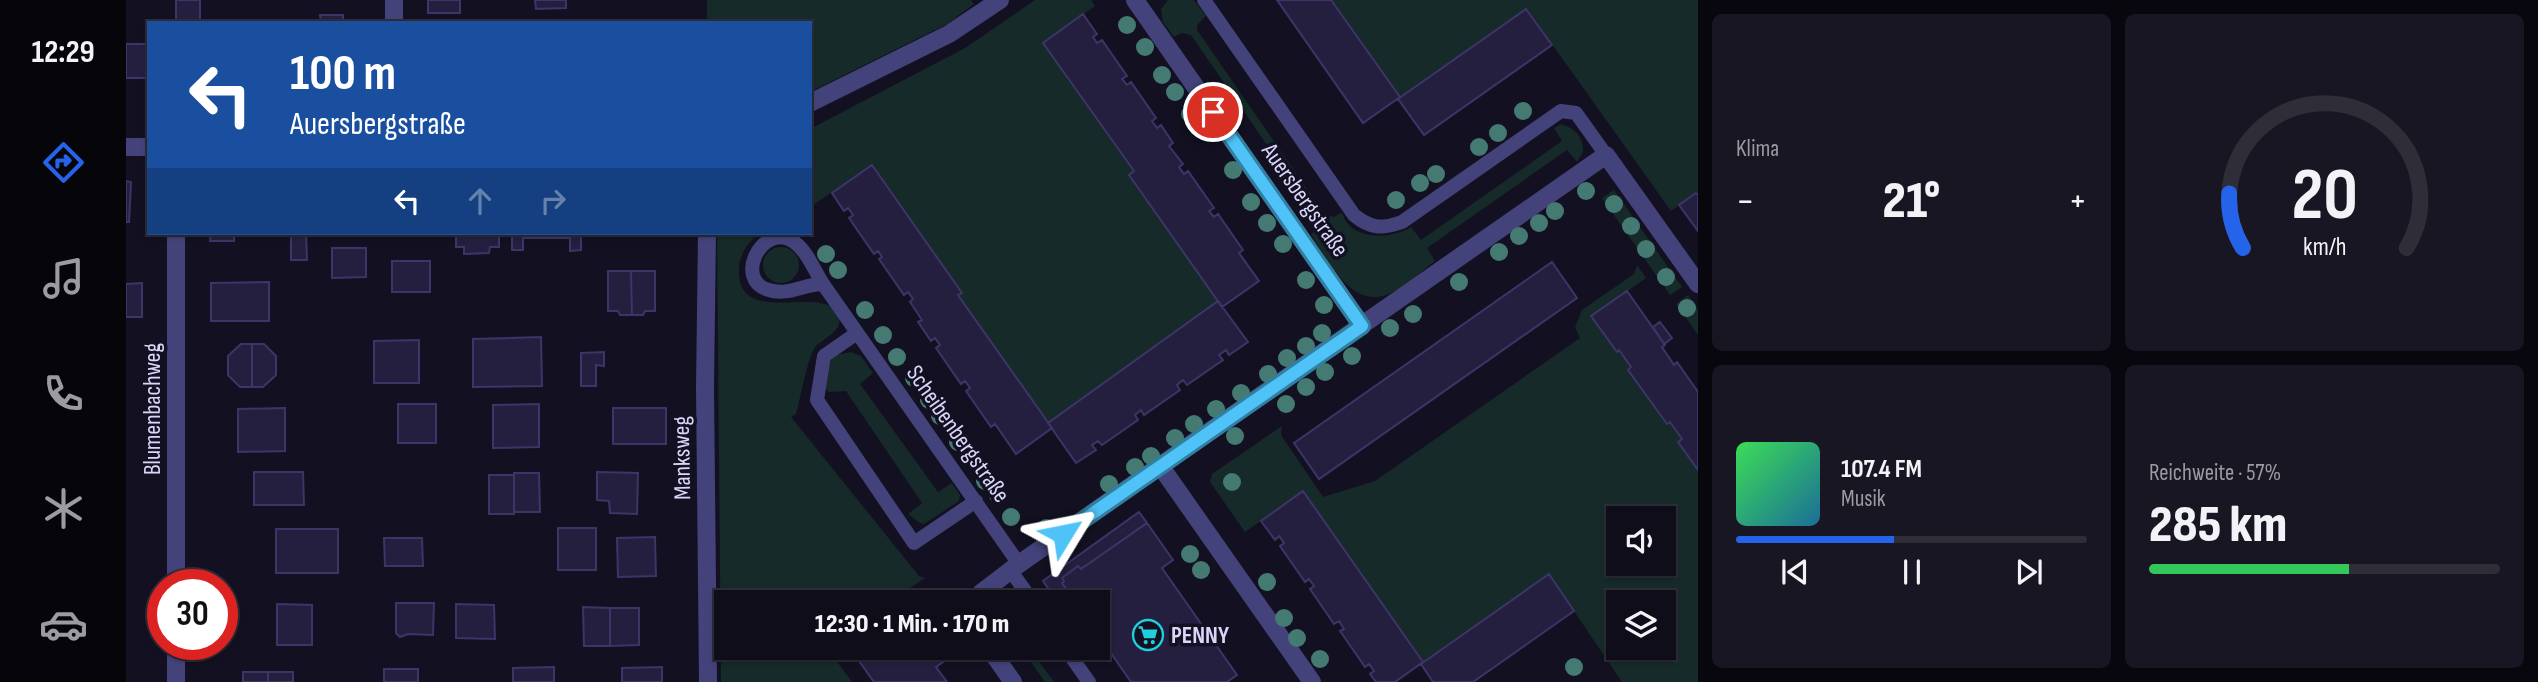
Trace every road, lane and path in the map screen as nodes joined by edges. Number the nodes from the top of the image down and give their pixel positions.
1 (394, 0) edge
2 (1000, 0) edge
3 (1204, 0) edge
4 (1140, 2) edge
5 (394, 21) edge
6 (812, 102) edge
7 (126, 147) edge
8 (147, 147) edge
9 (1606, 155) junction
10 (176, 235) edge
11 (707, 235) edge
12 (822, 284) junction
13 (1698, 284) edge
14 (1362, 326) junction
15 (857, 333) junction
16 (1161, 467) junction
17 (976, 501) junction
18 (1015, 568) junction
19 (176, 569) edge
20 (985, 590) edge
21 (1027, 590) edge
22 (176, 660) edge
23 (997, 660) edge
24 (1073, 660) edge
25 (176, 682) edge
26 (708, 682) edge
27 (1013, 682) edge
28 (1089, 682) edge
29 (1312, 682) edge

1 - 5 street
2 - 6 street
3 - 9 lane
4 - 14 street, Auersbergstraße
7 - 8 street
9 - 13 street
9 - 14 street
10 - 19 street, Blumenbachweg
11 - 26 street, Manksweg
12 - 12 lane, Scheibenbergstraße
12 - 15 lane, Scheibenbergstraße
14 - 16 street
15 - 17 lane, Scheibenbergstraße
15 - 17 lane
16 - 18 street
16 - 29 street
17 - 18 lane, Scheibenbergstraße
18 - 20 street
18 - 21 lane, Scheibenbergstraße
22 - 25 street
23 - 27 street
24 - 28 lane

